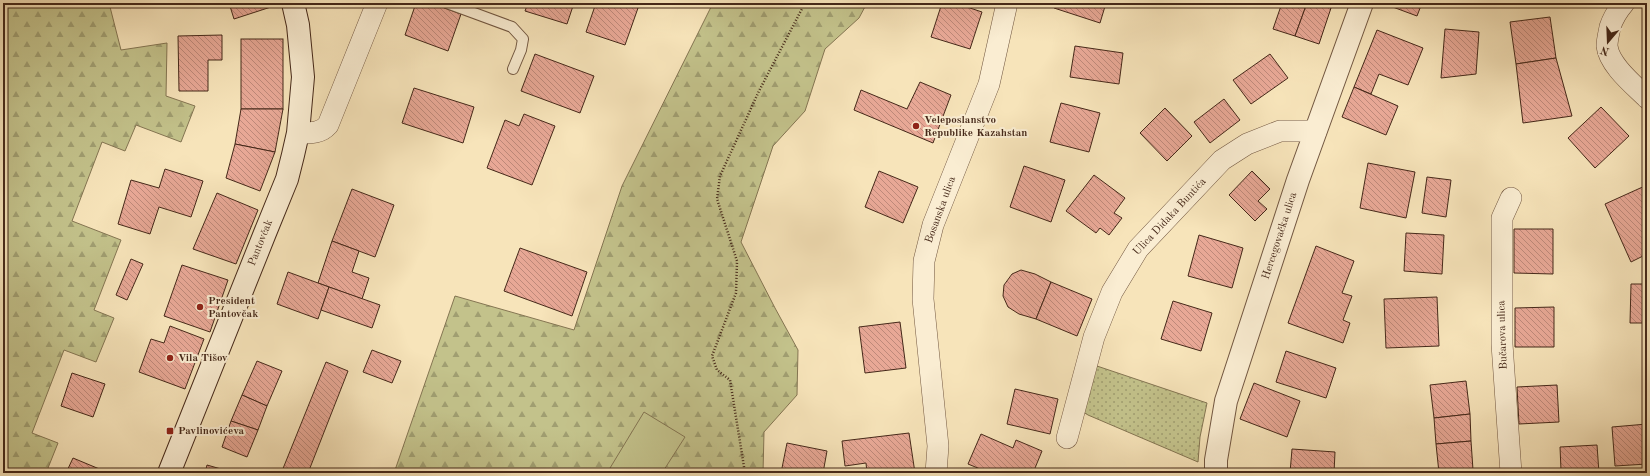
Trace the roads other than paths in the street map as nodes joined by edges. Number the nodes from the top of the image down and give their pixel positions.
1 (293, 3) edge
2 (377, 3) edge
3 (447, 3) edge
4 (1007, 3) edge
5 (1362, 3) edge
6 (1624, 3) edge
7 (513, 69) dead end
8 (1647, 98) edge
9 (1316, 131) junction
10 (298, 133) junction
11 (1511, 198) dead end
12 (1067, 438) dead end
13 (169, 473) edge
14 (936, 473) edge
15 (1216, 473) edge
16 (1511, 473) edge

1 - 10 main road, Pantovčak
2 - 10 street
3 - 7 lane
4 - 14 street, Bosanska ulica
5 - 9 main road, Hercegovačka ulica
6 - 8 street
9 - 12 street, Ulica Didaka Buntića
9 - 15 main road, Hercegovačka ulica
10 - 13 main road, Pantovčak
11 - 16 street, Bučarova ulica

